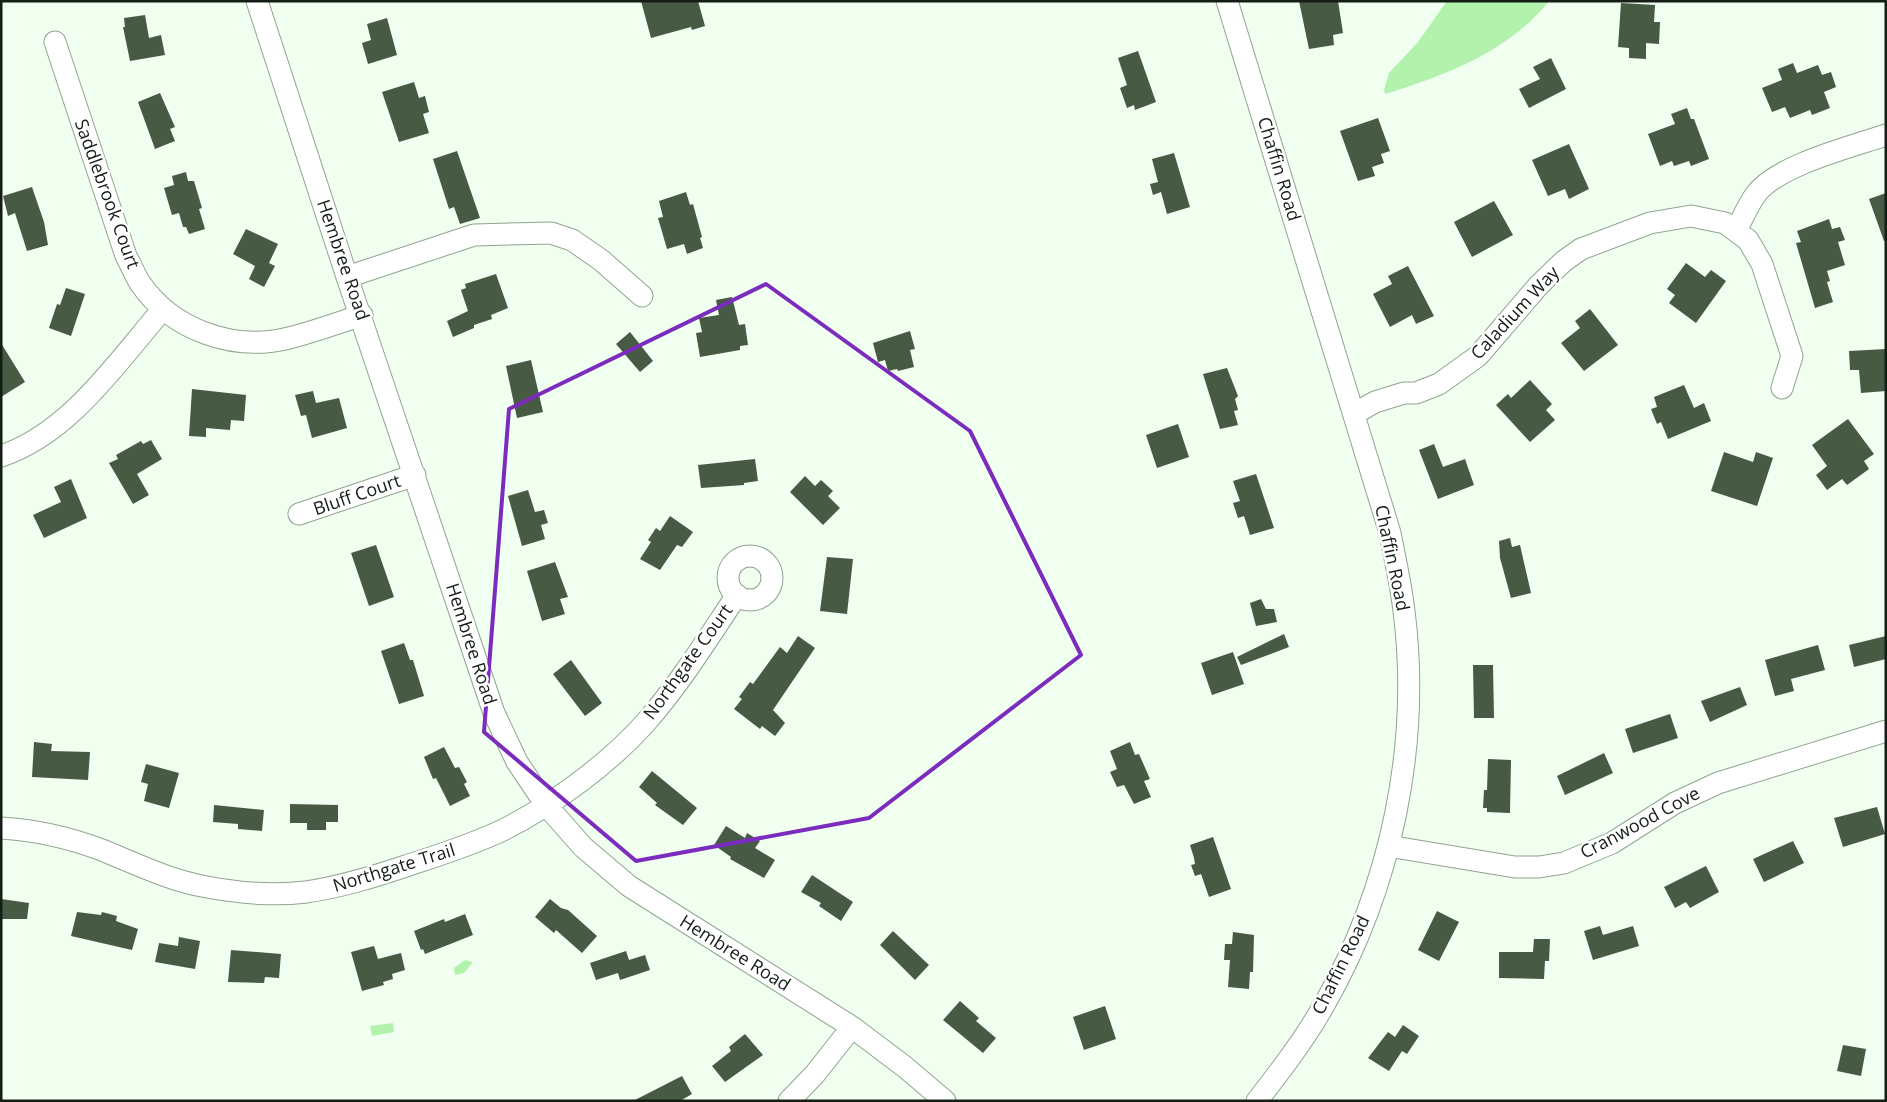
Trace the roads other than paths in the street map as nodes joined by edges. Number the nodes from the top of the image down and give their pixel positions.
1 (258, 1) edge
2 (1227, 1) edge
3 (55, 42) dead end
4 (1886, 135) edge
5 (1736, 231) junction
6 (347, 277) junction
7 (642, 296) dead end
8 (163, 309) junction
9 (362, 315) junction
10 (1782, 388) dead end
11 (1354, 414) junction
12 (1, 456) edge
13 (415, 475) junction
14 (299, 514) dead end
15 (737, 595) dead end
16 (1886, 731) edge
17 (546, 805) junction
18 (1, 828) edge
19 (1388, 846) junction
20 (852, 1027) junction
21 (789, 1101) edge
22 (945, 1101) edge
23 (1257, 1101) edge

1 - 6 street, Hembree Road
2 - 11 street, Chaffin Road
3 - 8 street, Saddlebrook Court
4 - 5 street
5 - 10 street, Caladium Way
5 - 11 street, Caladium Way
6 - 7 street
6 - 9 street, Hembree Road
8 - 9 street, Saddlebrook Court
8 - 12 street
9 - 13 street, Hembree Road
11 - 19 street, Chaffin Road
13 - 14 street, Bluff Court
13 - 17 street, Hembree Road
15 - 17 street, Northgate Court
16 - 19 street, Cranwood Cove
17 - 18 street, Northgate Trail
17 - 20 street, Hembree Road
19 - 23 street, Chaffin Road
20 - 21 street
20 - 22 street, Hembree Road

